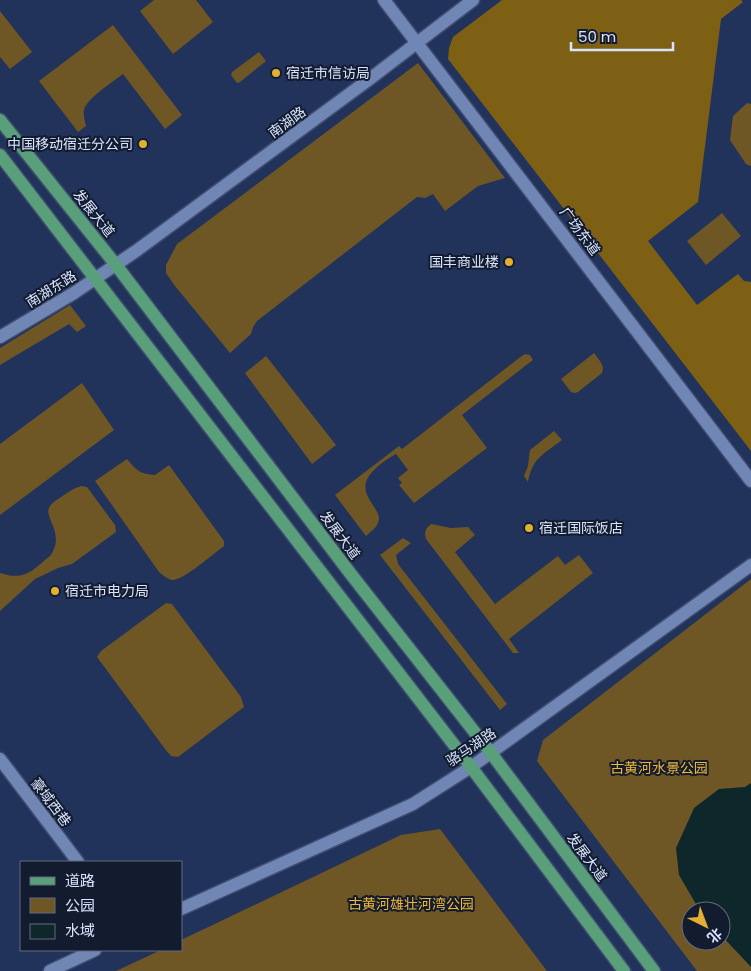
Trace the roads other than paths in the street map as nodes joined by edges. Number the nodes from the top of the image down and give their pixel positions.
1 (384, 0) edge
2 (473, 0) edge
3 (417, 43) junction
4 (0, 120) edge
5 (0, 155) edge
6 (116, 264) junction
7 (94, 279) junction
8 (0, 337) edge
9 (751, 481) edge
10 (751, 565) edge
11 (490, 753) junction
12 (0, 759) edge
13 (471, 767) junction
14 (77, 861) edge
15 (182, 909) edge
16 (93, 951) edge
17 (50, 971) edge
18 (624, 971) edge
19 (654, 971) edge

1 - 3 street, 广场东道
2 - 3 street, 南湖路
3 - 6 street, 南湖路
3 - 9 street, 广场东道
4 - 6 main road, 发展大道
5 - 7 main road
6 - 7 street, 南湖东路
6 - 11 main road, 发展大道
7 - 8 street, 南湖东路
7 - 13 main road
10 - 11 street, 骆马湖路
11 - 13 street, 骆马湖路
11 - 19 main road, 发展大道
12 - 14 street, 豪域西巷
13 - 15 street, 骆马湖路
13 - 18 main road
16 - 17 street

